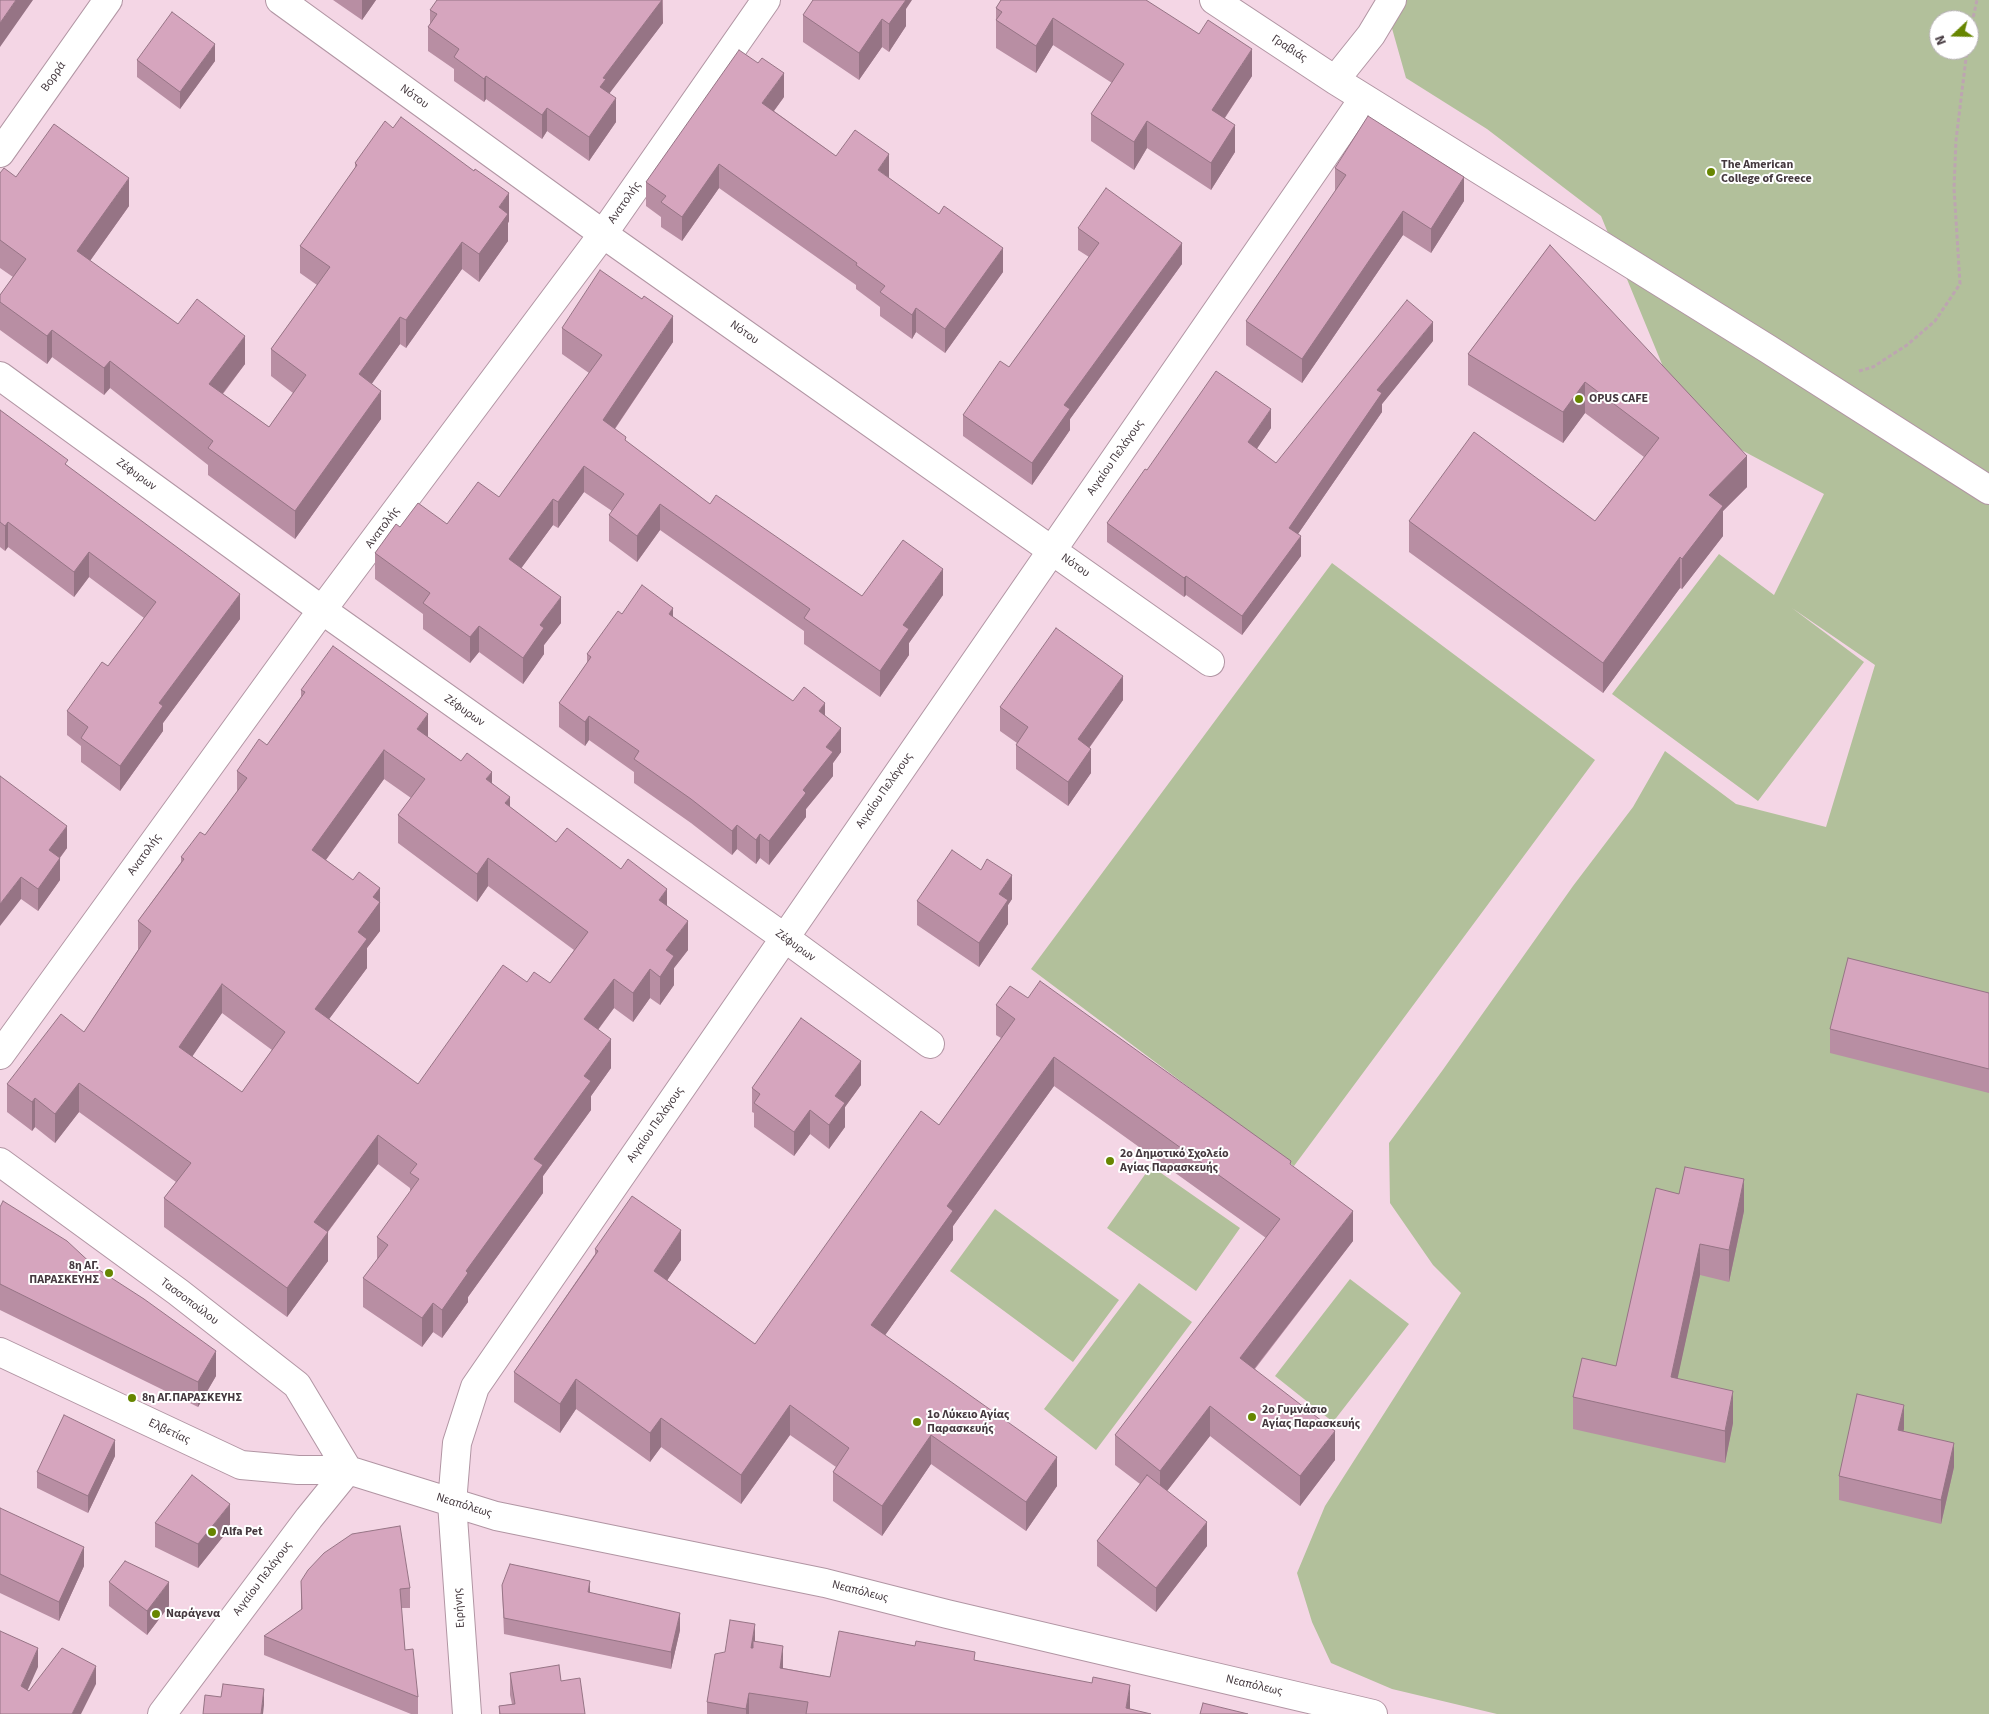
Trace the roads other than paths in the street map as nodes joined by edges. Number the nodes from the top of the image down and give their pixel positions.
1 (108, 0) edge
2 (280, 0) edge
3 (766, 0) edge
4 (1214, 0) edge
5 (1392, 0) edge
6 (1335, 80) junction
7 (1364, 98) junction
8 (0, 153) edge
9 (603, 234) junction
10 (0, 376) edge
11 (1989, 490) edge
12 (1052, 550) junction
13 (322, 610) junction
14 (1210, 662) dead end
15 (785, 938) junction
16 (930, 1044) dead end
17 (0, 1055) edge
18 (0, 1162) edge
19 (0, 1352) edge
20 (348, 1470) junction
21 (452, 1503) junction
22 (162, 1714) edge
23 (467, 1714) edge
24 (1373, 1714) edge

1 - 8 street, Βορρά
2 - 9 street, Νότου
3 - 9 street, Ανατολής
4 - 6 street, Γραβιάς
5 - 6 street
6 - 7 street, Γραβιάς
7 - 11 street, Γραβιάς
7 - 12 street, Αιγαίου Πελάγους
9 - 12 street, Νότου
9 - 13 street, Ανατολής
10 - 13 street, Ζέφυρων
12 - 14 street, Νότου
12 - 15 street, Αιγαίου Πελάγους
13 - 15 street, Ζέφυρων
13 - 17 street, Ανατολής
15 - 16 street, Ζέφυρων
15 - 21 street, Αιγαίου Πελάγους
18 - 20 street, Τασσοπούλου
19 - 20 street, Ελβετίας
20 - 21 street, Νεαπόλεως
20 - 22 street, Αιγαίου Πελάγους
21 - 23 street, Ειρήνης
21 - 24 street, Νεαπόλεως

